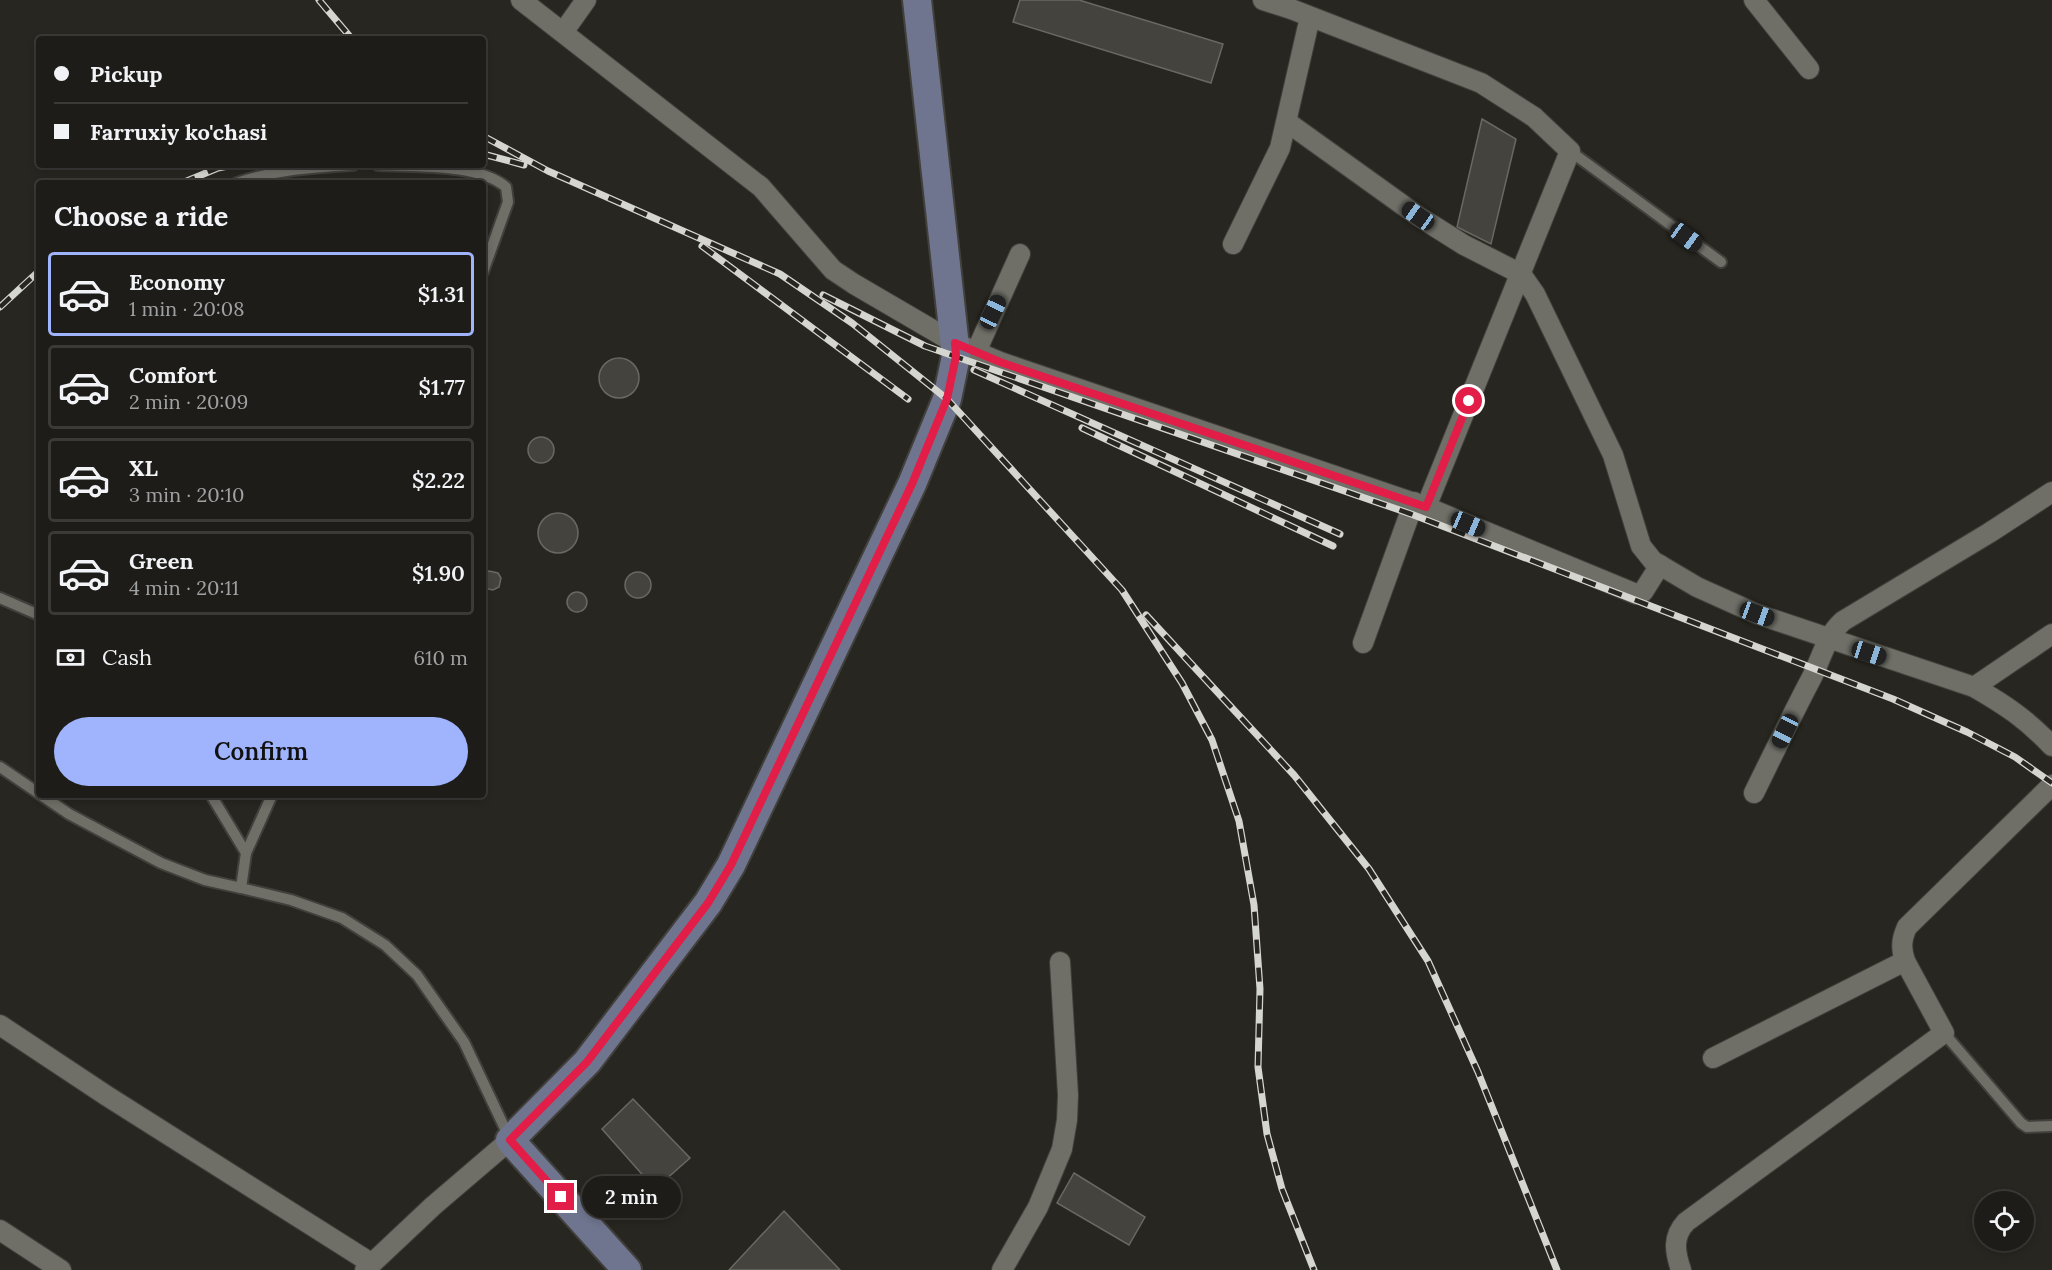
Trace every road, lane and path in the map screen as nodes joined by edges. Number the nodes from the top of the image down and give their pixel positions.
1 (521, 0) edge
2 (586, 0) edge
3 (917, 0) edge
4 (1263, 0) edge
5 (1754, 0) edge
6 (1310, 16) junction
7 (564, 31) junction
8 (1809, 69) dead end
9 (1287, 122) junction
10 (1570, 151) junction
11 (307, 168) edge
12 (425, 168) edge
13 (246, 180) edge
14 (1233, 244) dead end
15 (1020, 254) dead end
16 (1721, 262) dead end
17 (486, 264) edge
18 (1521, 274) junction
19 (965, 347) junction
20 (2052, 492) edge
21 (1420, 505) junction
22 (1660, 565) junction
23 (0, 598) edge
24 (36, 614) edge
25 (2052, 634) edge
26 (1828, 639) junction
27 (1363, 643) dead end
28 (1974, 687) junction
29 (2052, 746) edge
30 (0, 767) edge
31 (2052, 785) edge
32 (36, 792) edge
33 (1754, 793) dead end
34 (46, 798) edge
35 (213, 798) edge
36 (271, 798) edge
37 (246, 853) junction
38 (240, 888) junction
39 (1060, 962) dead end
40 (1905, 962) junction
41 (0, 1025) edge
42 (1944, 1032) junction
43 (1713, 1058) dead end
44 (2052, 1126) edge
45 (510, 1140) junction
46 (0, 1230) edge
47 (368, 1267) edge
48 (61, 1270) edge
49 (627, 1270) edge
50 (1002, 1270) edge
51 (1682, 1270) edge

1 - 7 street
2 - 7 street
3 - 19 street
4 - 6 street
5 - 8 street
6 - 9 street
6 - 10 street
7 - 19 street
9 - 14 street
9 - 18 street
10 - 16 lane
10 - 18 street
11 - 13 lane
12 - 17 lane
15 - 19 street
18 - 21 street
18 - 22 street
19 - 21 street
19 - 45 street
20 - 26 street
21 - 22 street
21 - 27 street
22 - 26 street
23 - 24 lane
25 - 28 street
26 - 28 street
26 - 33 street
28 - 29 street
30 - 32 lane
31 - 40 street
34 - 38 lane
35 - 37 lane
36 - 37 lane
37 - 38 lane
38 - 45 lane
39 - 50 street
40 - 42 street
40 - 43 street
41 - 47 street
42 - 44 lane
42 - 51 street
45 - 47 street
45 - 49 street
46 - 48 street

